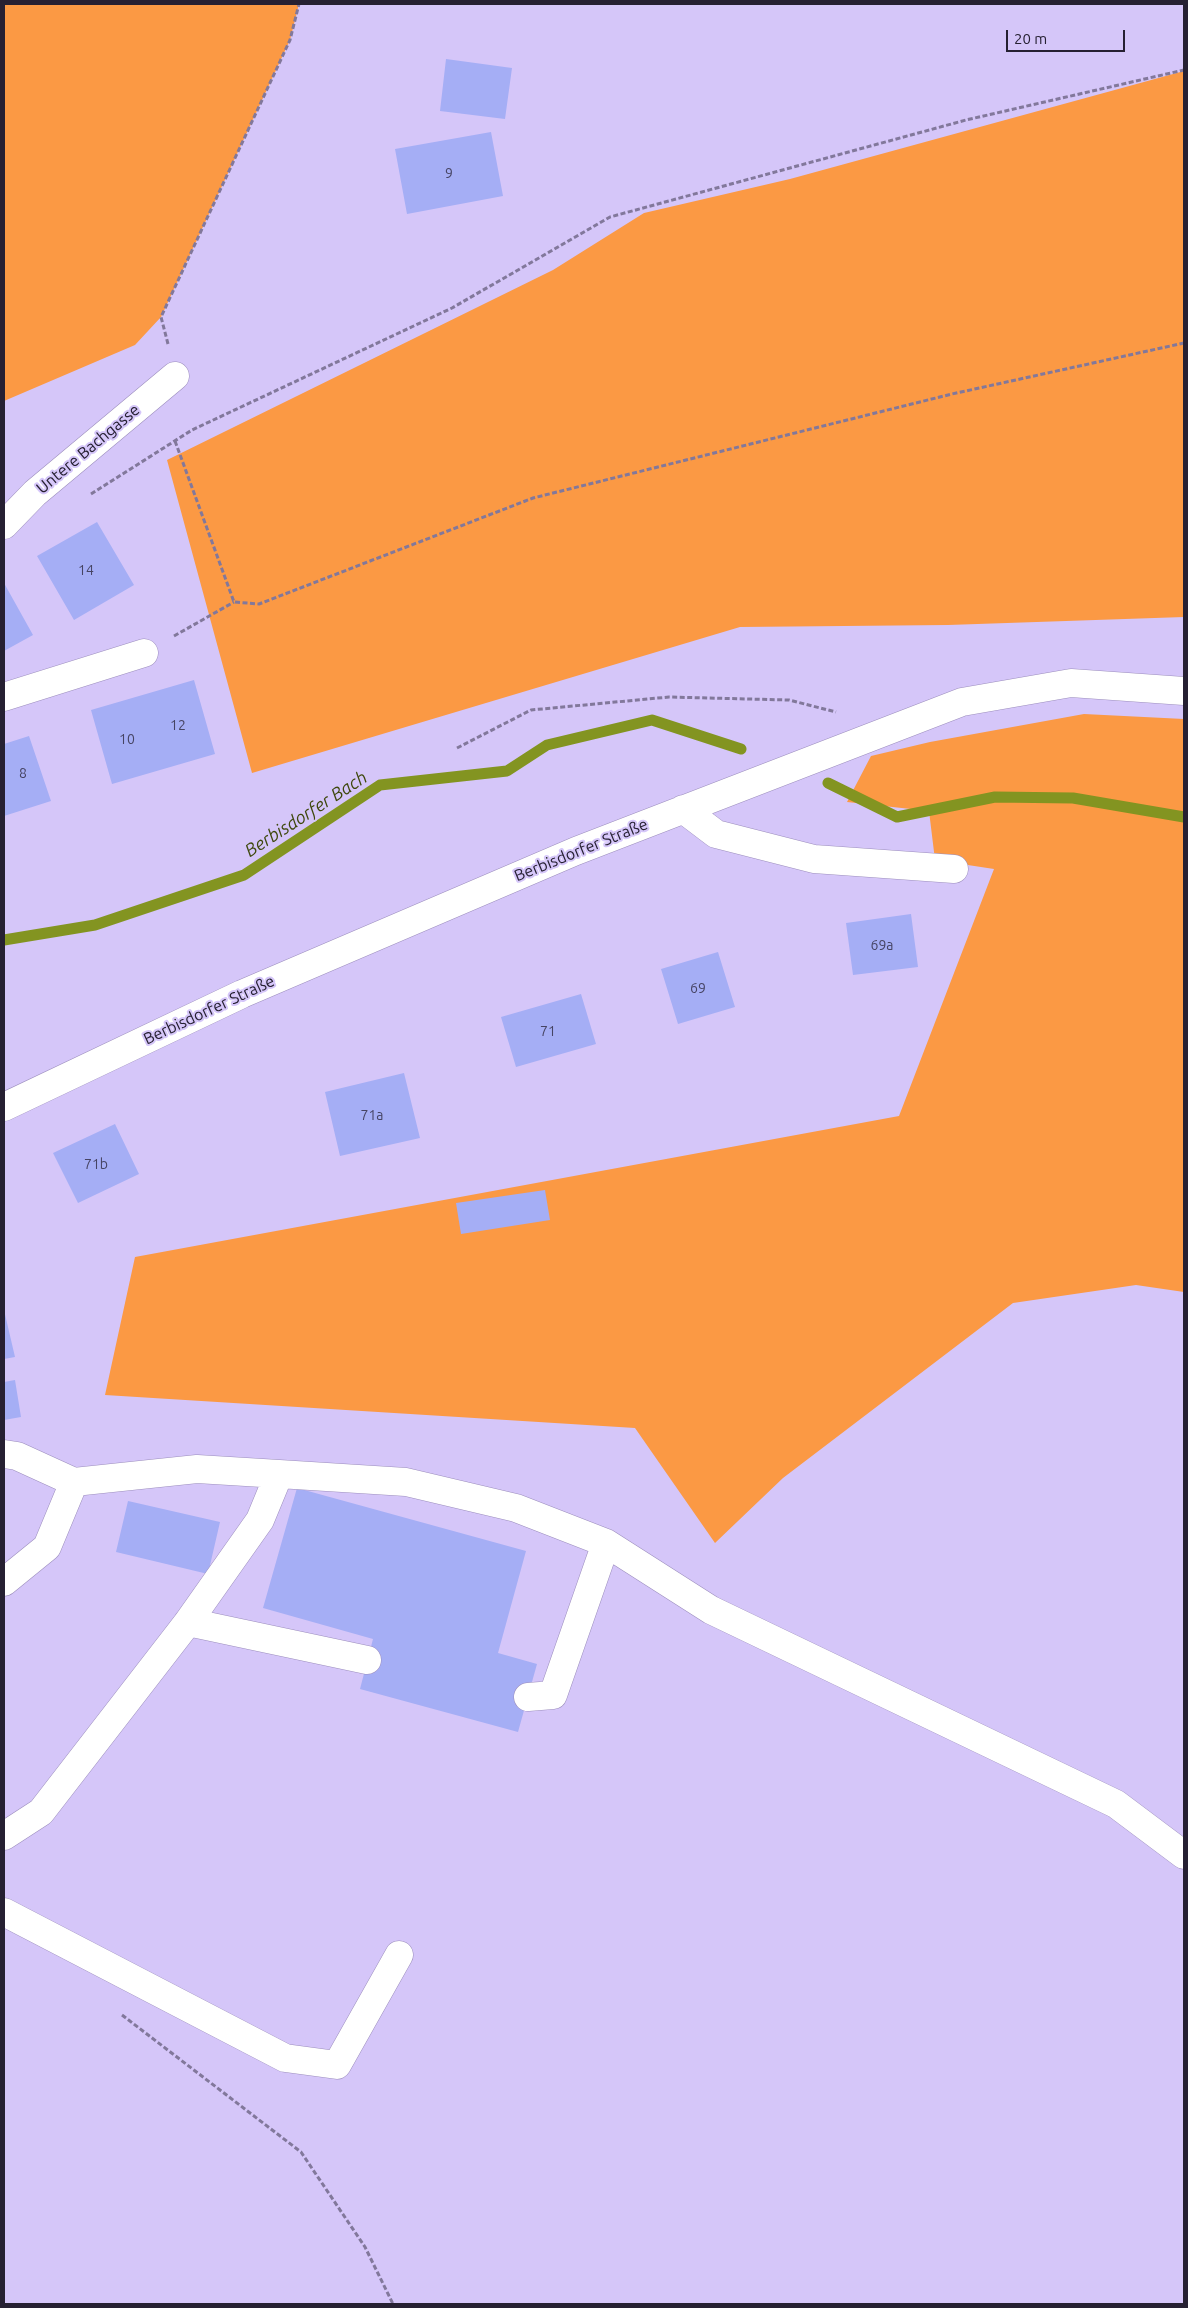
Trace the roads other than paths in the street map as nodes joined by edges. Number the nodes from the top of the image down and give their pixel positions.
1 (175, 376) road end
2 (4, 525) edge
3 (144, 653) road end
4 (1184, 691) edge
5 (4, 697) edge
6 (683, 810) junction
7 (954, 869) dead end
8 (4, 1107) edge
9 (4, 1454) edge
10 (279, 1474) junction
11 (74, 1482) junction
12 (606, 1543) junction
13 (4, 1582) edge
14 (188, 1622) junction
15 (368, 1660) dead end
16 (528, 1697) dead end
17 (4, 1836) edge
18 (1184, 1855) edge
19 (4, 1912) edge
20 (399, 1955) dead end

1 - 2 street, Untere Bachgasse
3 - 5 street
4 - 6 street, Berbisdorfer Straße
6 - 7 street
6 - 8 street, Berbisdorfer Straße
9 - 11 street
10 - 11 street
10 - 12 street
10 - 14 street
11 - 13 street
12 - 16 street
12 - 18 street
14 - 15 street
14 - 17 street
19 - 20 street

